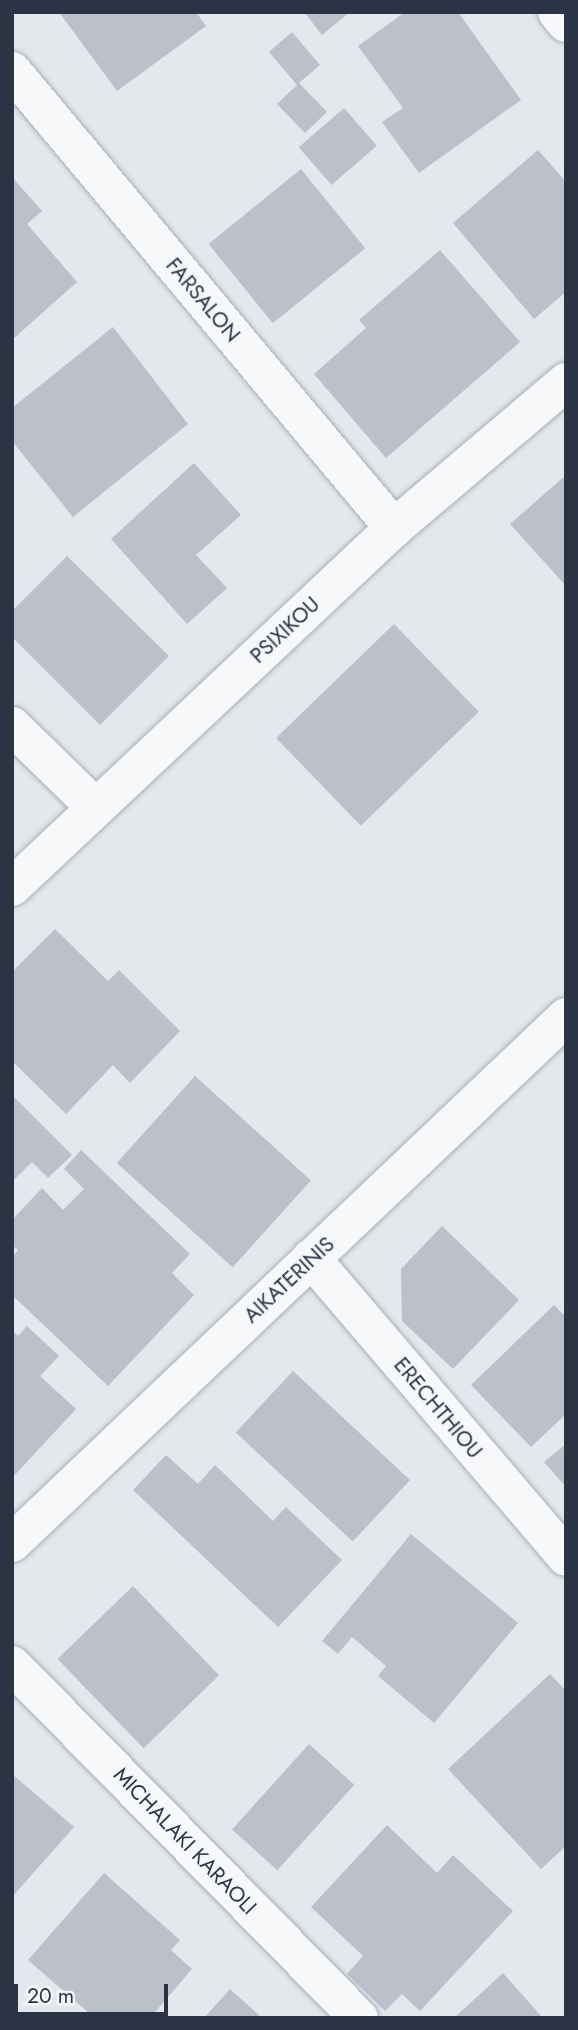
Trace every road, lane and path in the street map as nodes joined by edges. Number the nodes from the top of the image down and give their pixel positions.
1 (558, 12) edge
2 (566, 23) edge
3 (12, 71) edge
4 (566, 382) edge
5 (394, 528) junction
6 (12, 726) edge
7 (95, 807) junction
8 (12, 887) edge
9 (566, 1017) edge
10 (311, 1258) junction
11 (12, 1543) edge
12 (566, 1558) edge
13 (12, 1665) edge
14 (359, 2018) edge

1 - 2 street
3 - 5 street, FARSALON
4 - 5 street, PSIXIKOU
5 - 7 street, PSIXIKOU
6 - 7 street
7 - 8 street, PSIXIKOU
9 - 10 street, AIKATERINIS
10 - 11 street, AIKATERINIS
10 - 12 street, ERECHTHIOU
13 - 14 street, MICHALAKI KARAOLI

